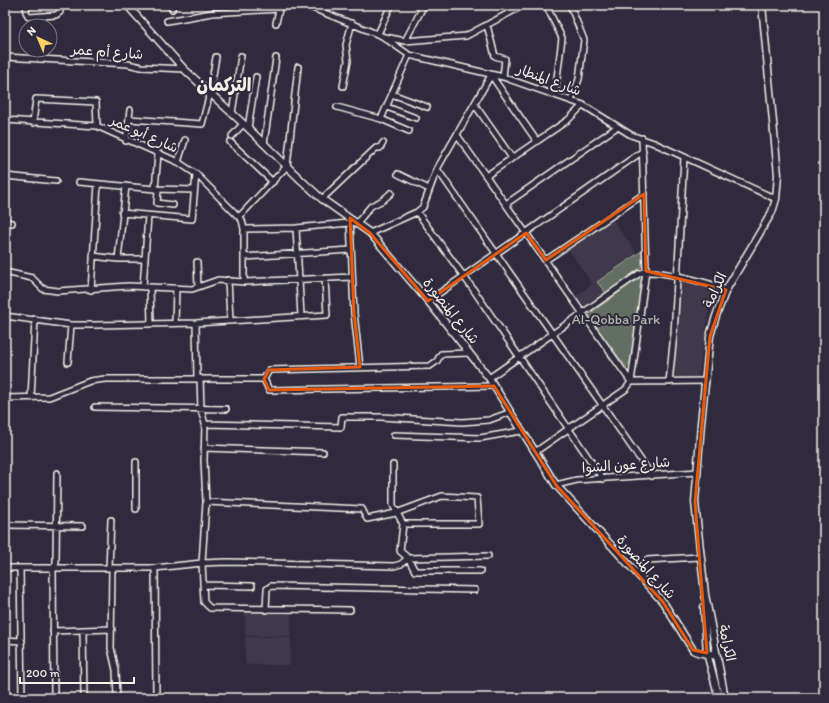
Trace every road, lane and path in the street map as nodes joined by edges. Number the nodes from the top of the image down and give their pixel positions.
1 (27, 5) edge
2 (60, 5) edge
3 (128, 5) edge
4 (305, 5) edge
5 (391, 5) edge
6 (424, 5) edge
7 (524, 5) edge
8 (546, 5) edge
9 (570, 5) edge
10 (762, 5) edge
11 (279, 7) edge
12 (167, 21) dead end
13 (276, 23) dead end
14 (352, 23) junction
15 (487, 25) junction
16 (380, 35) junction
17 (405, 41) junction
18 (409, 55) junction
19 (241, 56) dead end
20 (5, 57) edge
21 (216, 57) dead end
22 (276, 58) dead end
23 (298, 66) dead end
24 (184, 69) junction
25 (491, 75) junction
26 (256, 77) dead end
27 (503, 77) junction
28 (343, 86) dead end
29 (210, 93) junction
30 (392, 94) junction
31 (555, 94) junction
32 (571, 101) junction
33 (475, 105) junction
34 (583, 105) junction
35 (337, 107) dead end
36 (386, 107) junction
37 (427, 107) dead end
38 (130, 110) dead end
39 (232, 113) junction
40 (416, 118) dead end
41 (129, 119) junction
42 (381, 119) junction
43 (5, 120) edge
44 (34, 123) junction
45 (96, 126) junction
46 (246, 126) junction
47 (617, 127) junction
48 (409, 131) dead end
49 (232, 136) dead end
50 (457, 136) junction
51 (642, 138) junction
52 (185, 140) dead end
53 (536, 140) junction
54 (126, 141) junction
55 (230, 142) dead end
56 (383, 142) dead end
57 (264, 144) junction
58 (642, 151) junction
59 (158, 154) junction
60 (512, 158) junction
61 (684, 158) junction
62 (178, 162) junction
63 (287, 166) junction
64 (438, 169) junction
65 (196, 174) junction
66 (398, 174) dead end
67 (5, 176) edge
68 (486, 176) junction
69 (56, 181) dead end
70 (79, 182) dead end
71 (273, 182) junction
72 (98, 184) junction
73 (126, 186) junction
74 (155, 189) junction
75 (194, 190) junction
76 (429, 190) junction
77 (391, 193) dead end
78 (644, 194) junction
79 (322, 199) junction
80 (776, 199) junction
81 (173, 204) dead end
82 (506, 204) junction
83 (417, 212) junction
84 (122, 214) junction
85 (148, 216) junction
86 (239, 217) junction
87 (350, 221) junction
88 (5, 222) edge
89 (12, 223) dead end
90 (357, 223) junction
91 (296, 228) junction
92 (244, 229) junction
93 (370, 233) junction
94 (526, 233) junction
95 (350, 250) junction
96 (497, 252) junction
97 (297, 253) junction
98 (93, 256) junction
99 (244, 257) junction
100 (118, 259) junction
101 (145, 259) junction
102 (546, 260) junction
103 (197, 262) dead end
104 (646, 271) junction
105 (5, 272) edge
106 (352, 276) junction
107 (463, 276) junction
108 (678, 277) junction
109 (325, 278) junction
110 (298, 279) junction
111 (228, 280) junction
112 (244, 282) junction
113 (198, 287) junction
114 (143, 288) junction
115 (150, 288) junction
116 (176, 289) junction
117 (91, 290) junction
118 (726, 290) junction
119 (428, 301) junction
120 (582, 313) junction
121 (5, 316) edge
122 (301, 316) junction
123 (34, 319) junction
124 (230, 320) junction
125 (175, 323) junction
126 (196, 323) junction
127 (151, 324) junction
128 (71, 325) junction
129 (553, 334) junction
130 (469, 353) junction
131 (519, 356) junction
132 (68, 362) dead end
133 (360, 367) junction
134 (199, 378) junction
135 (488, 378) junction
136 (264, 379) junction
137 (706, 381) junction
138 (631, 382) junction
139 (669, 382) junction
140 (494, 386) junction
141 (5, 398) edge
142 (31, 398) junction
143 (603, 405) junction
144 (95, 407) dead end
145 (201, 410) junction
146 (226, 410) dead end
147 (511, 412) junction
148 (205, 424) junction
149 (568, 428) junction
150 (520, 431) junction
151 (394, 434) dead end
152 (204, 448) junction
153 (323, 452) dead end
154 (535, 452) junction
155 (136, 462) dead end
156 (393, 465) dead end
157 (698, 472) junction
158 (57, 473) dead end
159 (652, 476) junction
160 (603, 479) junction
161 (556, 485) junction
162 (206, 502) junction
163 (136, 508) dead end
164 (396, 513) junction
165 (111, 520) dead end
166 (5, 524) edge
167 (403, 524) junction
168 (58, 525) junction
169 (83, 526) dead end
170 (488, 556) dead end
171 (700, 557) junction
172 (408, 558) junction
173 (647, 560) dead end
174 (202, 563) junction
175 (5, 568) edge
176 (20, 568) junction
177 (53, 568) junction
178 (110, 568) junction
179 (155, 568) junction
180 (480, 571) dead end
181 (204, 585) junction
182 (252, 586) dead end
183 (475, 590) dead end
184 (705, 594) junction
185 (266, 610) junction
186 (350, 610) dead end
187 (112, 629) junction
188 (83, 630) junction
189 (53, 631) junction
190 (5, 640) edge
191 (22, 641) junction
192 (707, 653) junction
193 (718, 658) junction
194 (22, 698) edge
195 (54, 698) edge
196 (84, 698) edge
197 (117, 698) edge
198 (156, 698) edge
199 (719, 698) edge
200 (725, 698) edge

1 - 2 street
3 - 24 main road, شارع المنصورة
4 - 14 street, شارع المنطار
5 - 16 street
6 - 17 street
7 - 15 street
8 - 31 street
9 - 32 street
10 - 80 main road, الكرامة
11 - 12 street
11 - 13 street
14 - 16 street, شارع المنطار
14 - 28 street
15 - 17 street
15 - 27 street
16 - 17 street
16 - 18 street, شارع المنطار
18 - 25 street, شارع المنطار
18 - 30 street
19 - 39 street
20 - 24 street, شارع أم عمر
21 - 29 street
22 - 57 street
23 - 63 street
24 - 29 main road, شارع المنصورة
25 - 27 street, شارع المنطار
25 - 33 street
25 - 53 street
26 - 46 street
27 - 31 street, شارع المنطار
29 - 39 main road, شارع المنصورة
29 - 41 street
30 - 36 street
30 - 37 street
31 - 32 street, شارع المنطار
32 - 34 street, شارع المنطار
33 - 50 street
33 - 60 street
34 - 47 street, شارع المنطار
34 - 53 street
35 - 42 street
36 - 40 street
36 - 42 street
38 - 41 street
39 - 46 main road, شارع المنصورة
41 - 54 street
42 - 48 street
43 - 44 street, شارع أبو عمر
44 - 45 street, شارع أبو عمر
44 - 45 street
45 - 54 street, شارع أبو عمر
46 - 49 street
46 - 57 main road, شارع المنصورة
47 - 51 street, شارع المنطار
47 - 82 street
50 - 64 street
50 - 68 street
51 - 58 street
51 - 61 street, شارع المنطار
52 - 62 street
53 - 60 street
54 - 59 street, شارع أبو عمر
55 - 71 street
56 - 79 street
57 - 63 main road, شارع المنصورة
58 - 78 street
58 - 94 street
59 - 62 street, شارع أبو عمر
59 - 74 street
60 - 68 street
61 - 80 street, شارع المنطار
61 - 108 street
62 - 65 street, شارع أبو عمر
63 - 71 street
63 - 79 main road, شارع المنصورة
64 - 76 street
64 - 96 street
65 - 75 street
65 - 86 street, شارع أبو عمر
66 - 76 street
67 - 69 street
68 - 82 street
70 - 72 street
71 - 86 street
72 - 73 street
72 - 98 street
73 - 74 street
73 - 84 street
74 - 75 street
74 - 81 street
75 - 85 street
76 - 83 street
77 - 90 street
78 - 102 street
78 - 104 street
79 - 87 main road, شارع المنصورة
80 - 118 main road, الكرامة
82 - 94 street
83 - 93 street
83 - 107 street
84 - 85 street
84 - 100 street
85 - 101 street
86 - 92 street, شارع أبو عمر
87 - 90 main road, شارع المنصورة
87 - 91 street
87 - 95 street
88 - 89 street
90 - 93 main road, شارع المنصورة
91 - 92 street
91 - 97 street
92 - 99 street
93 - 119 main road, شارع المنصورة
94 - 96 street
94 - 102 street
95 - 97 street
95 - 106 street
96 - 107 street
96 - 129 street
97 - 99 street
97 - 110 street
98 - 100 street
98 - 117 street
99 - 112 street
100 - 101 street
101 - 114 street
102 - 120 street
103 - 113 street
104 - 108 street
104 - 120 street
104 - 138 street
105 - 117 street
106 - 109 street
106 - 133 street
107 - 119 street
107 - 131 street
108 - 118 street
108 - 139 street
109 - 110 street
109 - 122 street
110 - 112 street
110 - 122 street
111 - 112 street
111 - 113 street
111 - 124 street
113 - 116 street
114 - 115 street
114 - 117 street
115 - 116 street
115 - 127 street
116 - 125 street
118 - 137 main road, الكرامة
119 - 130 main road, شارع المنصورة
120 - 129 street
120 - 138 street
121 - 123 street
122 - 124 street
123 - 128 street
123 - 142 street
124 - 126 street
125 - 126 street
125 - 127 street
126 - 134 street
127 - 128 street
128 - 132 street
129 - 131 street
129 - 143 street
130 - 133 street
130 - 135 main road, شارع المنصورة
131 - 135 street
131 - 149 street
133 - 136 street
134 - 136 street
134 - 142 street
134 - 145 street
135 - 140 main road, شارع المنصورة
136 - 140 street
137 - 139 street
137 - 157 main road, الكرامة
138 - 139 street
138 - 143 street
140 - 147 main road, شارع المنصورة
141 - 142 street
143 - 149 street
143 - 159 street
144 - 145 street
145 - 146 street
145 - 148 street
147 - 148 street
147 - 150 main road, شارع المنصورة
148 - 152 street
149 - 154 street
149 - 160 street
150 - 151 street
150 - 154 main road, شارع المنصورة
152 - 153 street
152 - 162 street
154 - 161 main road, شارع المنصورة
155 - 163 street
156 - 164 street
157 - 159 street, شارع عون الشوا
157 - 171 main road, الكرامة
158 - 168 street
159 - 160 street, شارع عون الشوا
160 - 161 street, شارع عون الشوا
161 - 192 main road, شارع المنصورة
162 - 164 street
162 - 174 street
164 - 167 street
164 - 167 street
165 - 178 street
166 - 168 street
167 - 172 street
168 - 169 street
168 - 177 street
170 - 172 street
171 - 173 street
171 - 184 main road, الكرامة
172 - 174 street
172 - 180 street
174 - 179 street
174 - 181 street
175 - 176 street
176 - 177 street
176 - 191 street
177 - 178 street
177 - 189 street
178 - 179 street
178 - 187 street
179 - 198 street
181 - 182 street
181 - 185 street
183 - 185 street
184 - 192 main road, الكرامة
184 - 193 main road, الكرامة
185 - 186 street
187 - 188 street
187 - 197 street
188 - 189 street
188 - 196 street
189 - 195 street
190 - 191 street
191 - 194 street
192 - 193 main road, شارع المنصورة
192 - 199 main road, الكرامة
193 - 200 main road, الكرامة

